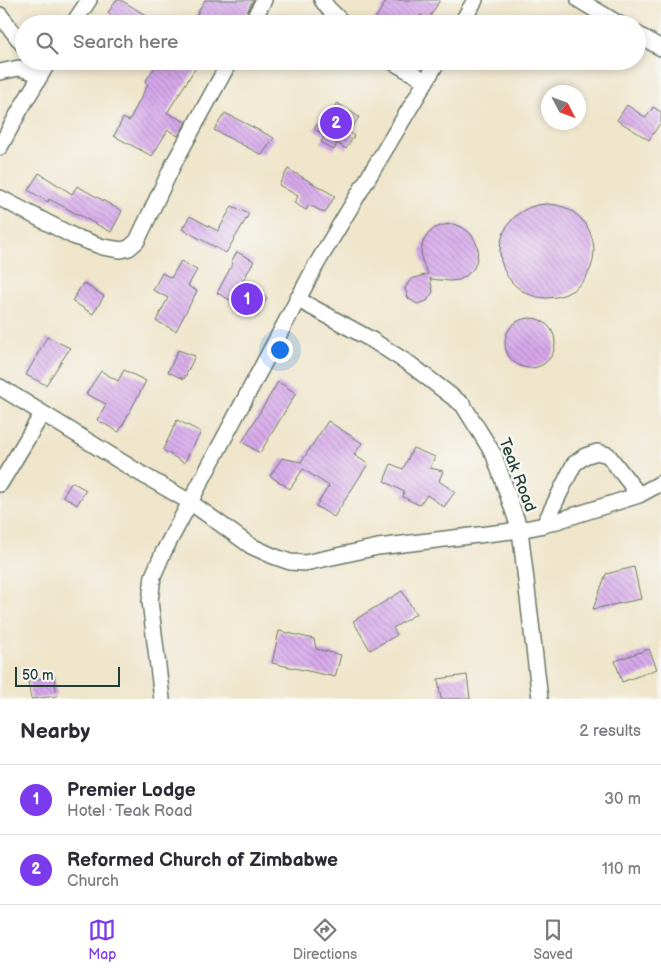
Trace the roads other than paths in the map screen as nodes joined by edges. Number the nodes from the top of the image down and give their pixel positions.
1 (89, 0) edge
2 (264, 0) edge
3 (322, 0) edge
4 (475, 0) edge
5 (579, 0) edge
6 (0, 15) edge
7 (79, 15) edge
8 (256, 15) edge
9 (335, 15) edge
10 (466, 15) edge
11 (605, 15) edge
12 (15, 34) edge
13 (646, 39) edge
14 (661, 48) edge
15 (15, 69) edge
16 (40, 70) edge
17 (225, 70) edge
18 (407, 70) edge
19 (433, 70) edge
20 (0, 72) edge
21 (426, 81) junction
22 (0, 147) edge
23 (0, 198) edge
24 (297, 299) junction
25 (0, 386) edge
26 (42, 414) junction
27 (661, 483) edge
28 (0, 484) edge
29 (639, 495) junction
30 (190, 502) junction
31 (544, 525) junction
32 (520, 530) junction
33 (162, 699) edge
34 (540, 699) edge

1 - 7 street
2 - 8 street
3 - 9 street
4 - 10 street
5 - 11 street
6 - 12 street
13 - 14 street
15 - 20 street
16 - 22 street
17 - 23 street
18 - 21 street
19 - 21 street
21 - 24 street
24 - 30 street
24 - 32 street, Teak Road
25 - 26 street
26 - 28 street
26 - 30 street
27 - 29 street
29 - 31 street
29 - 31 street
30 - 32 street
30 - 33 street
31 - 32 street
32 - 34 street, Teak Road

